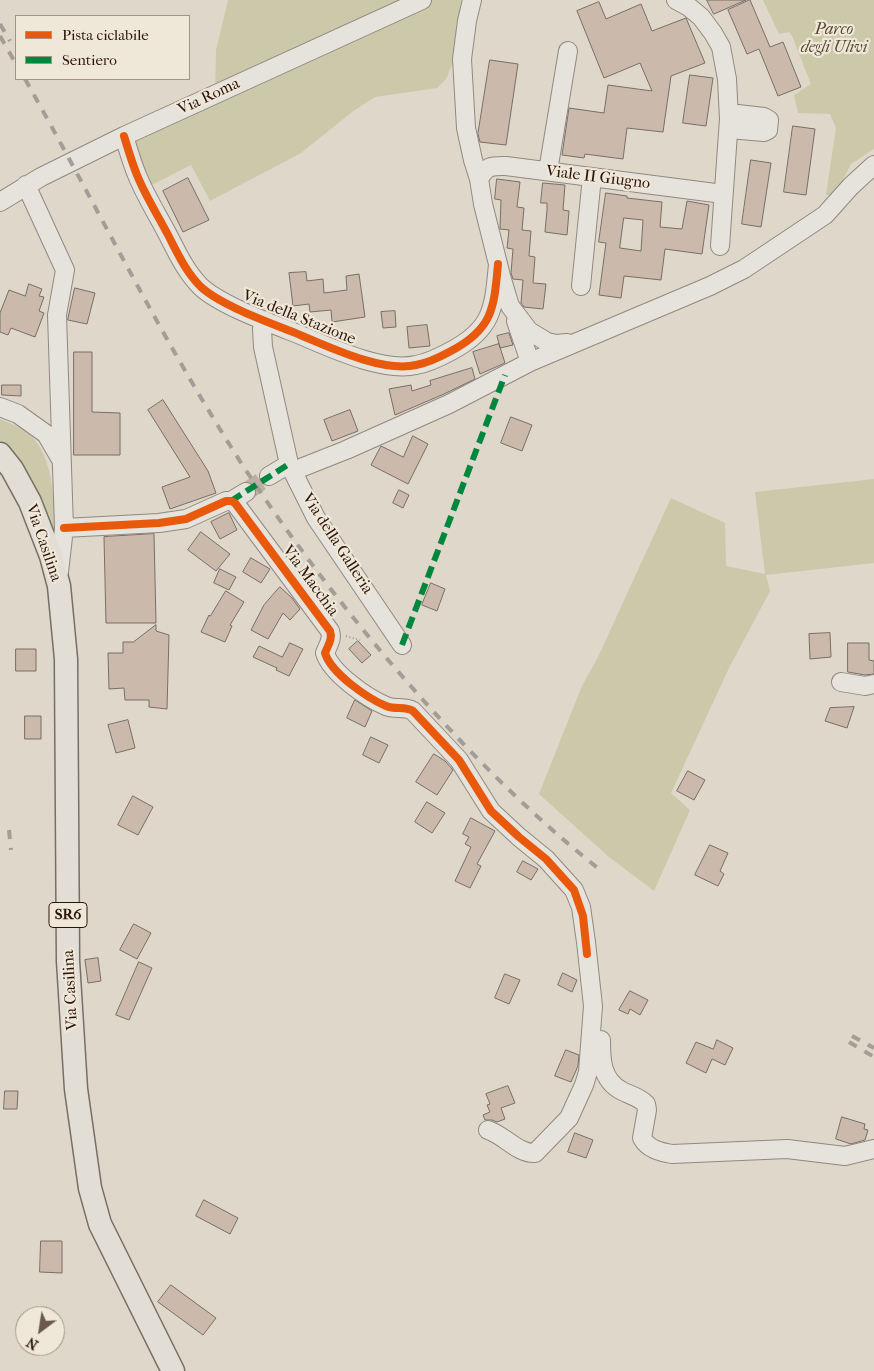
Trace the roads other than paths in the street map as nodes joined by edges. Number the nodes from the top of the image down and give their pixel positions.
1 (422, 0) edge
2 (472, 0) edge
3 (676, 0) edge
4 (568, 51) dead end
5 (124, 136) junction
6 (874, 165) edge
7 (548, 171) junction
8 (592, 177) junction
9 (479, 179) junction
10 (26, 185) junction
11 (723, 194) junction
12 (0, 202) edge
13 (720, 246) dead end
14 (498, 264) junction
15 (581, 286) dead end
16 (510, 306) junction
17 (264, 320) junction
18 (580, 340) junction
19 (530, 362) junction
20 (0, 407) edge
21 (0, 454) edge
22 (61, 460) junction
23 (291, 467) junction
24 (269, 476) tunnel mouth
25 (246, 492) tunnel mouth
26 (231, 501) junction
27 (64, 528) junction
28 (58, 579) junction
29 (402, 645) dead end
30 (841, 682) dead end
31 (874, 684) edge
32 (593, 1006) junction
33 (488, 1130) dead end
34 (874, 1149) edge
35 (173, 1371) edge

1 - 5 street, Via Roma
2 - 9 street
3 - 11 street
4 - 7 street
5 - 10 street, Via Roma
5 - 17 street, Via della Stazione
6 - 18 street
7 - 8 street, Viale II Giugno
7 - 9 street, Viale II Giugno
8 - 11 street, Viale II Giugno
8 - 15 street
9 - 14 street
10 - 12 street, Via Roma
10 - 22 street
11 - 13 street
14 - 16 street
14 - 17 street, Via della Stazione
16 - 18 street
16 - 19 street
17 - 23 street, Via della Galleria
18 - 19 street
19 - 23 street
20 - 22 street
21 - 28 main road, Via Casilina / SR6
22 - 27 street
23 - 24 street
23 - 29 street, Via della Galleria
25 - 26 street
26 - 27 street
26 - 32 street, Via Macchia
27 - 28 street
28 - 35 main road, Via Casilina / SR6
30 - 31 street
32 - 33 street
32 - 34 street

